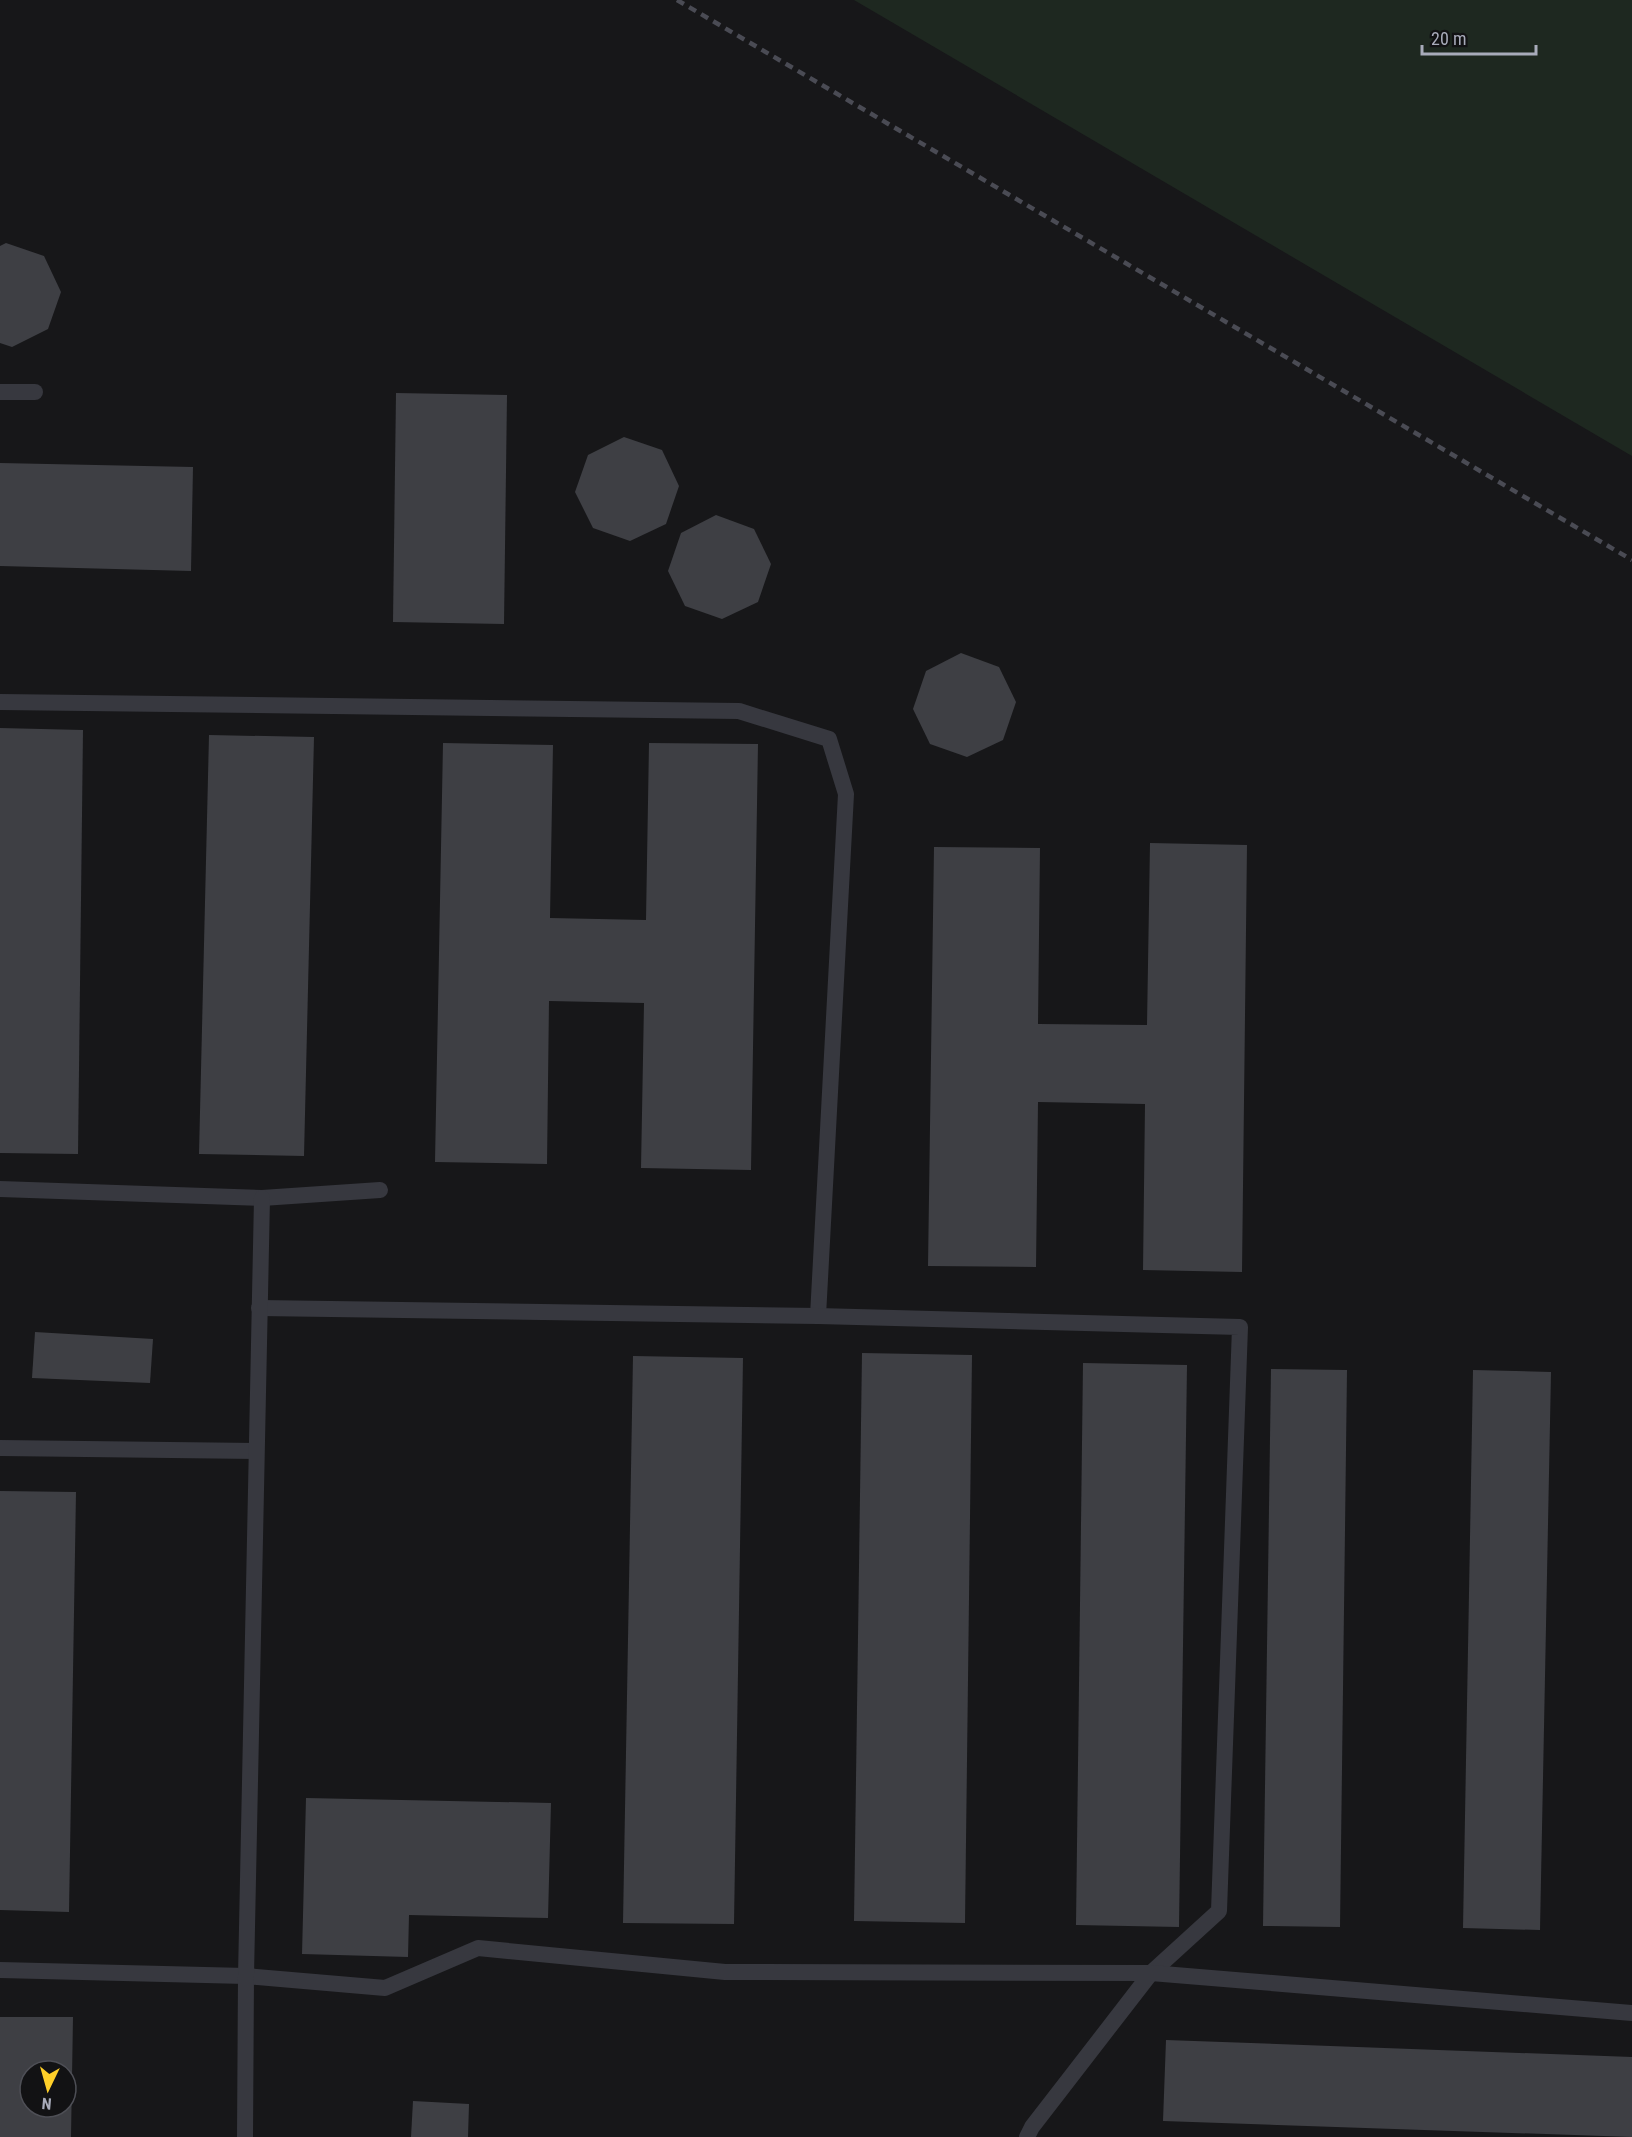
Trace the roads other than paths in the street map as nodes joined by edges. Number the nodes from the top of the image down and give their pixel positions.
1 (0, 392) edge
2 (35, 392) dead end
3 (0, 702) edge
4 (0, 1189) edge
5 (380, 1190) dead end
6 (262, 1198) junction
7 (259, 1308) junction
8 (818, 1316) junction
9 (0, 1448) edge
10 (255, 1451) junction
11 (0, 1970) edge
12 (1151, 1973) junction
13 (246, 1976) junction
14 (1632, 2013) edge
15 (245, 2137) edge
16 (1027, 2137) edge

1 - 2 lane
3 - 8 lane
4 - 6 lane
5 - 6 lane
6 - 7 lane
7 - 8 lane
7 - 10 lane
8 - 12 lane
9 - 10 lane
10 - 13 lane
11 - 13 lane
12 - 13 lane
12 - 14 lane
12 - 16 lane
13 - 15 lane

